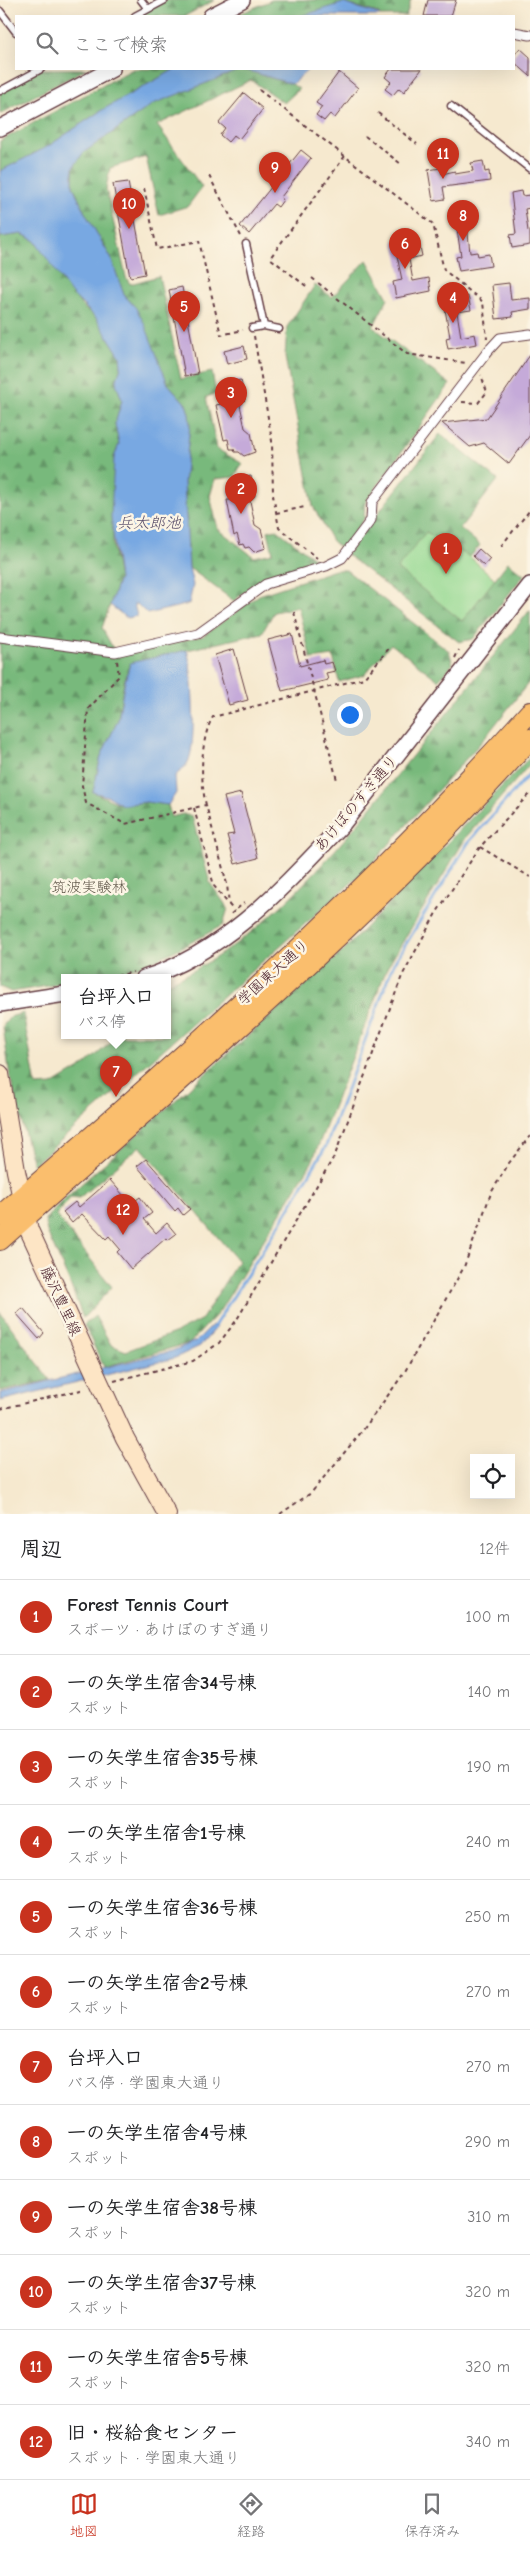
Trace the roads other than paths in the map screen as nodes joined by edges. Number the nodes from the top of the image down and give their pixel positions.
1 (141, 0) edge
2 (166, 0) edge
3 (242, 0) edge
4 (148, 9) junction
5 (0, 11) edge
6 (137, 15) edge
7 (213, 15) edge
8 (15, 31) edge
9 (515, 32) edge
10 (530, 35) edge
11 (40, 70) edge
12 (110, 70) edge
13 (0, 91) edge
14 (451, 106) dead end
15 (0, 128) edge
16 (530, 169) edge
17 (246, 244) road end
18 (264, 326) junction
19 (252, 328) road end
20 (279, 329) dead end
21 (530, 334) edge
22 (530, 585) edge
23 (0, 638) edge
24 (530, 712) edge
25 (530, 738) edge
26 (143, 974) edge
27 (61, 995) edge
28 (0, 1004) edge
29 (0, 1074) edge
30 (21, 1198) junction
31 (0, 1216) edge
32 (26, 1217) junction
33 (0, 1240) edge
34 (166, 1514) edge

1 - 4 lane
2 - 4 lane
3 - 7 street
4 - 6 lane
5 - 8 lane
9 - 10 street
11 - 13 lane
12 - 15 street
14 - 16 lane
17 - 18 lane
18 - 19 lane
18 - 20 lane
21 - 23 street
22 - 26 street, あけぼのすぎ通り
24 - 30 main road, 学園東大通り
25 - 32 main road, 学園東大通り
27 - 28 street
29 - 30 main road, 藤沢豊里線
30 - 31 main road, 学園東大通り
30 - 32 main road, 藤沢豊里線
32 - 33 main road, 学園東大通り
32 - 34 main road, 藤沢豊里線

